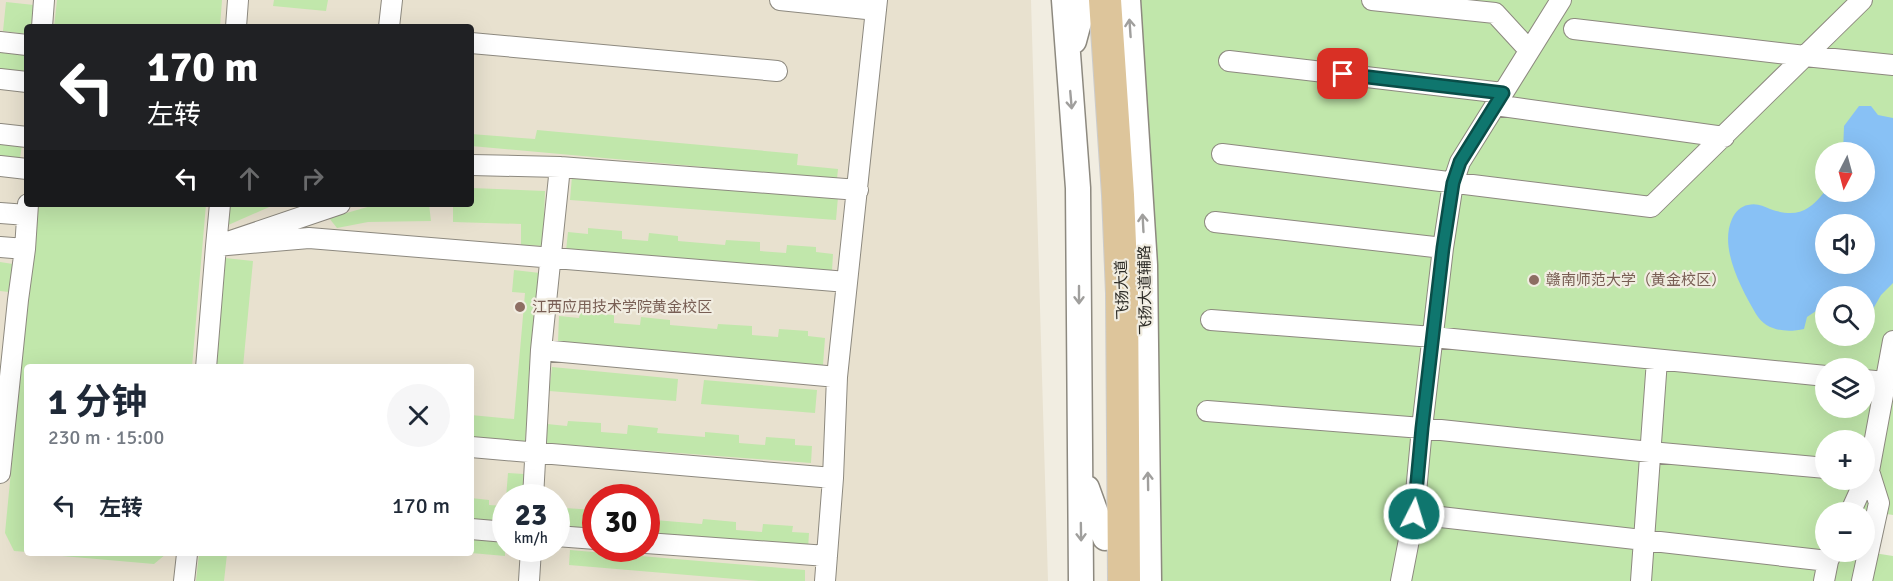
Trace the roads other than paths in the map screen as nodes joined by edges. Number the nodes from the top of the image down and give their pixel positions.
1 (44, 0) edge
2 (238, 0) edge
3 (392, 0) edge
4 (780, 0) edge
5 (1064, 0) edge
6 (1086, 0) edge
7 (1105, 0) edge
8 (1128, 0) edge
9 (1372, 0) edge
10 (1561, 0) edge
11 (1862, 0) edge
12 (877, 5) edge
13 (42, 24) edge
14 (236, 24) edge
15 (389, 24) edge
16 (1574, 29) dead end
17 (0, 42) edge
18 (474, 43) edge
19 (24, 45) edge
20 (1107, 49) junction
21 (1529, 50) junction
22 (1805, 56) junction
23 (1229, 61) dead end
24 (1068, 62) junction
25 (1893, 65) edge
26 (777, 71) dead end
27 (0, 80) edge
28 (24, 82) edge
29 (1499, 99) junction
30 (1137, 127) junction
31 (0, 134) edge
32 (24, 137) edge
33 (1724, 137) junction
34 (1222, 154) dead end
35 (474, 165) edge
36 (0, 166) edge
37 (560, 167) junction
38 (24, 169) edge
39 (1453, 183) junction
40 (858, 190) junction
41 (220, 207) edge
42 (331, 207) edge
43 (28, 210) edge
44 (0, 213) edge
45 (1215, 222) dead end
46 (216, 246) junction
47 (0, 247) edge
48 (1443, 248) junction
49 (25, 249) junction
50 (549, 258) junction
51 (847, 282) junction
52 (9, 299) edge
53 (1211, 320) dead end
54 (1433, 337) junction
55 (1893, 341) edge
56 (541, 350) junction
57 (1657, 360) junction
58 (6, 363) edge
59 (206, 364) edge
60 (1815, 375) edge
61 (837, 377) junction
62 (1875, 381) edge
63 (1886, 382) junction
64 (1207, 411) dead end
65 (1886, 415) edge
66 (3, 417) edge
67 (1422, 428) junction
68 (474, 447) edge
69 (1875, 447) edge
70 (535, 452) junction
71 (1650, 452) junction
72 (1815, 467) edge
73 (0, 468) edge
74 (1080, 469) junction
75 (833, 478) junction
76 (534, 484) edge
77 (1875, 485) edge
78 (1886, 504) edge
79 (1414, 514) junction
80 (1148, 520) junction
81 (474, 529) edge
82 (492, 531) edge
83 (1104, 538) junction
84 (1645, 540) junction
85 (660, 544) edge
86 (1815, 555) edge
87 (187, 556) edge
88 (827, 556) junction
89 (530, 562) edge
90 (1829, 562) edge
91 (184, 581) edge
92 (529, 581) edge
93 (825, 581) edge
94 (1082, 581) edge
95 (1104, 581) edge
96 (1124, 581) edge
97 (1131, 581) edge
98 (1149, 581) edge
99 (1401, 581) edge
100 (1641, 581) edge
101 (1824, 581) edge
102 (1862, 581) edge

1 - 13 street
2 - 14 street
3 - 15 street
4 - 12 street
5 - 24 street
6 - 24 street
6 - 83 main road, 飞扬大道
7 - 20 main road, 飞扬大道
30 -> 8 street, 飞扬大道辅路
9 - 21 street
10 - 21 street
11 - 22 street
12 - 40 street
16 - 22 street
17 - 19 street
18 - 26 street
20 - 30 street
20 - 96 main road, 飞扬大道
21 - 29 street
22 - 25 street
22 - 33 street
23 - 29 street
24 -> 74 street
27 - 28 street
29 - 33 street
29 - 39 street
80 -> 30 street, 飞扬大道辅路
31 - 32 street
33 - 39 street
34 - 39 street
35 - 37 street
36 - 38 street
37 - 40 street
37 - 50 street
39 - 48 street
40 - 51 street
41 - 46 street
42 - 46 street
43 - 44 street
43 - 49 street
45 - 48 street
46 - 50 street
46 - 59 street
47 - 49 street
48 - 54 street
49 - 52 street
50 - 51 street
50 - 56 street
51 - 61 street
52 - 58 street
53 - 54 street
54 - 57 street
54 - 67 street
55 - 63 street
56 - 61 street
56 - 70 street
57 - 60 street
57 - 71 street
58 - 66 street
61 - 75 street
62 - 63 street
63 - 65 street
64 - 67 street
65 - 69 street
66 - 73 street
67 - 71 street
67 - 79 street
68 - 70 street
70 - 75 street
70 - 76 street
71 - 72 street
71 - 84 street
74 - 83 street
74 -> 94 street
75 - 88 street
77 - 78 street
78 - 102 street
79 - 84 street
79 - 99 street
80 - 97 street
80 - 98 street, 飞扬大道辅路
81 - 82 street
83 - 95 main road, 飞扬大道
84 - 86 street
84 - 100 street
85 - 88 street
87 - 91 street
88 - 93 street
89 - 92 street
90 - 101 street

